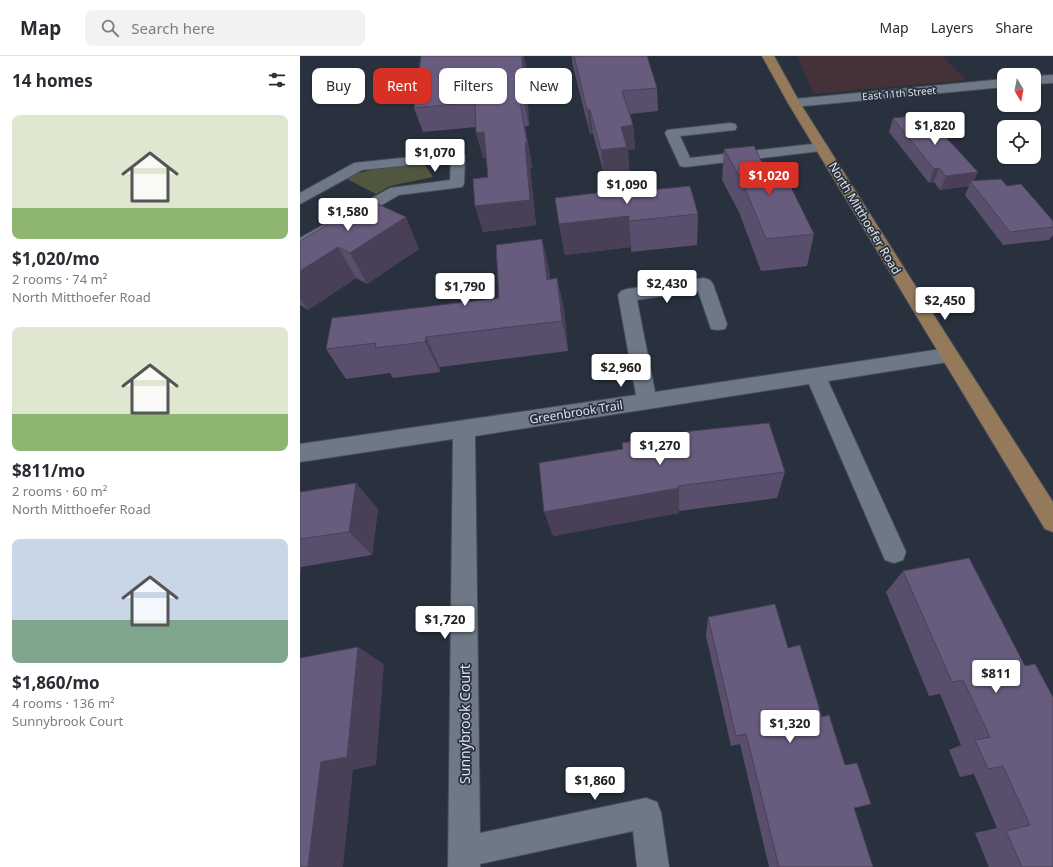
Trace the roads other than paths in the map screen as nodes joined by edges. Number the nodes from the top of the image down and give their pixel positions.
1 (768, 56) edge
2 (1053, 78) edge
3 (1041, 79) edge
4 (997, 84) edge
5 (794, 103) junction
6 (730, 127) dead end
7 (821, 147) junction
8 (300, 199) edge
9 (300, 245) edge
10 (718, 324) dead end
11 (948, 355) junction
12 (815, 375) junction
13 (647, 401) junction
14 (464, 428) junction
15 (300, 453) edge
16 (1053, 522) edge
17 (894, 552) dead end
18 (464, 860) edge
19 (653, 867) edge

1 - 5 main road, North Mitthoefer Road
2 - 3 street
4 - 5 street, East 11th Street
5 - 7 main road, North Mitthoefer Road
6 - 7 street
7 - 11 main road, North Mitthoefer Road
8 - 9 street
10 - 13 street
11 - 12 street, Greenbrook Trail
11 - 16 main road, North Mitthoefer Road
12 - 13 street, Greenbrook Trail
12 - 17 street
13 - 14 street, Greenbrook Trail
14 - 15 street, Greenbrook Trail
14 - 18 street, Sunnybrook Court
18 - 19 street, Sunnybrook Court

